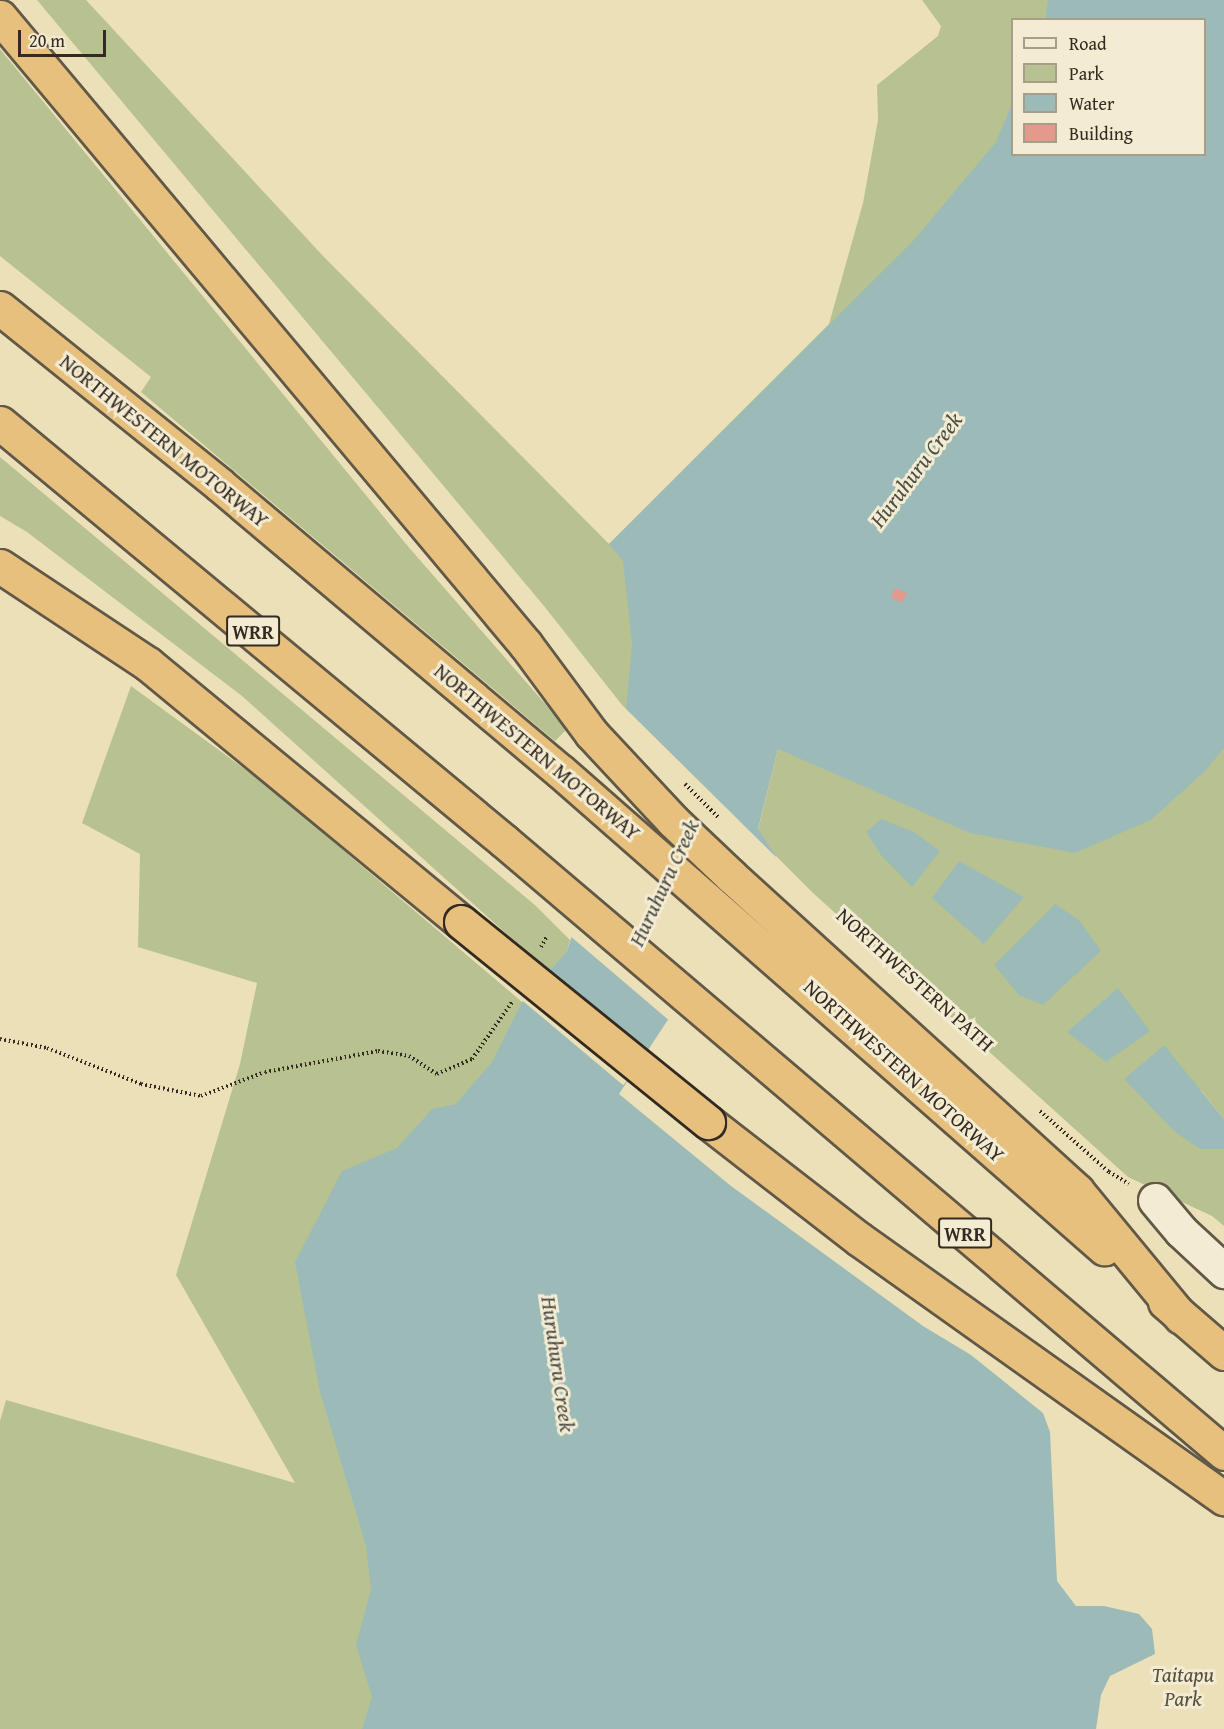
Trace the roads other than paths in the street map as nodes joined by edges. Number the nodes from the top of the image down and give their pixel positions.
1 (0, 18) edge
2 (0, 308) edge
3 (0, 423) edge
4 (0, 566) edge
5 (15, 582) edge
6 (775, 936) junction
7 (1155, 1200) road end
8 (1224, 1271) edge
9 (1224, 1353) edge
10 (1224, 1453) edge
11 (1224, 1498) edge

1 - 6 highway
2 - 6 highway, NORTHWESTERN MOTORWAY
3 - 10 highway, WRR
4 - 5 highway
5 - 11 highway, bridge
6 - 9 highway, NORTHWESTERN MOTORWAY
7 - 8 lane

